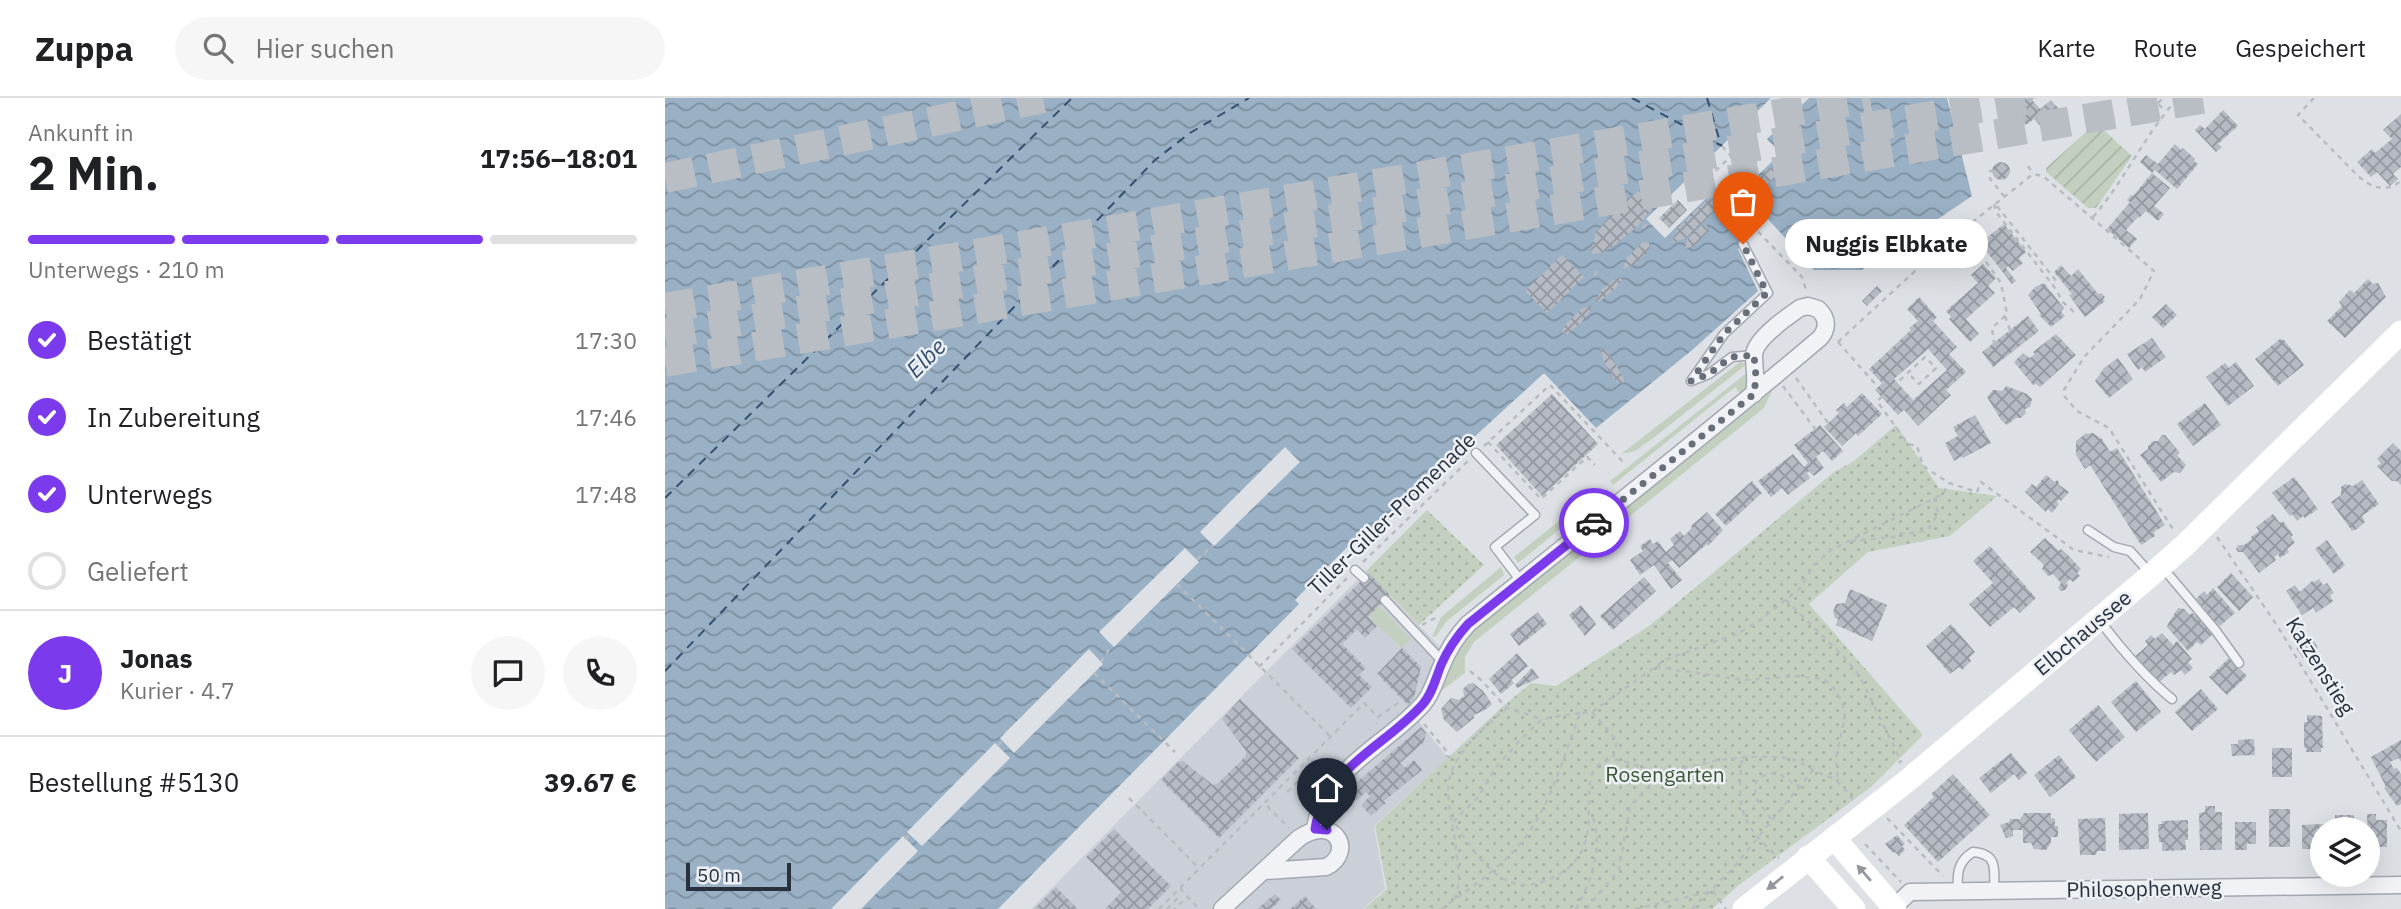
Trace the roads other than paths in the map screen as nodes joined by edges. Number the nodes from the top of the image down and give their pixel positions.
1 (1743, 244) dead end
2 (2401, 332) edge
3 (1754, 355) junction
4 (1754, 394) junction
5 (1476, 453) road end
6 (2088, 530) dead end
7 (1355, 570) road end
8 (2156, 570) junction
9 (1364, 578) dead end
10 (1521, 580) junction
11 (1385, 600) dead end
12 (2099, 619) junction
13 (1443, 662) junction
14 (2239, 663) dead end
15 (2172, 699) dead end
16 (1315, 829) junction
17 (1834, 838) junction
18 (1808, 857) junction
19 (1265, 870) junction
20 (2401, 885) edge
21 (1994, 891) junction
22 (1958, 892) junction
23 (1900, 903) edge
24 (1222, 909) edge
25 (1744, 909) edge
26 (1854, 909) edge

1 - 3 lane
2 - 8 main road, Elbchaussee
3 - 4 street
3 - 4 street
4 - 10 street
5 - 10 lane
6 - 8 lane
7 - 9 lane
8 - 12 main road, Elbchaussee
8 - 14 lane
10 - 13 street
11 - 13 lane
12 - 15 lane
12 - 17 main road, Elbchaussee
13 - 16 street
16 - 19 street
16 - 19 street
17 - 18 main road, Elbchaussee
23 -> 17 main road
18 -> 25 main road, Elbchaussee
18 - 26 main road
19 - 24 street
20 - 21 street, Philosophenweg
21 - 22 street, Philosophenweg
21 - 22 lane
22 - 23 street, Philosophenweg

